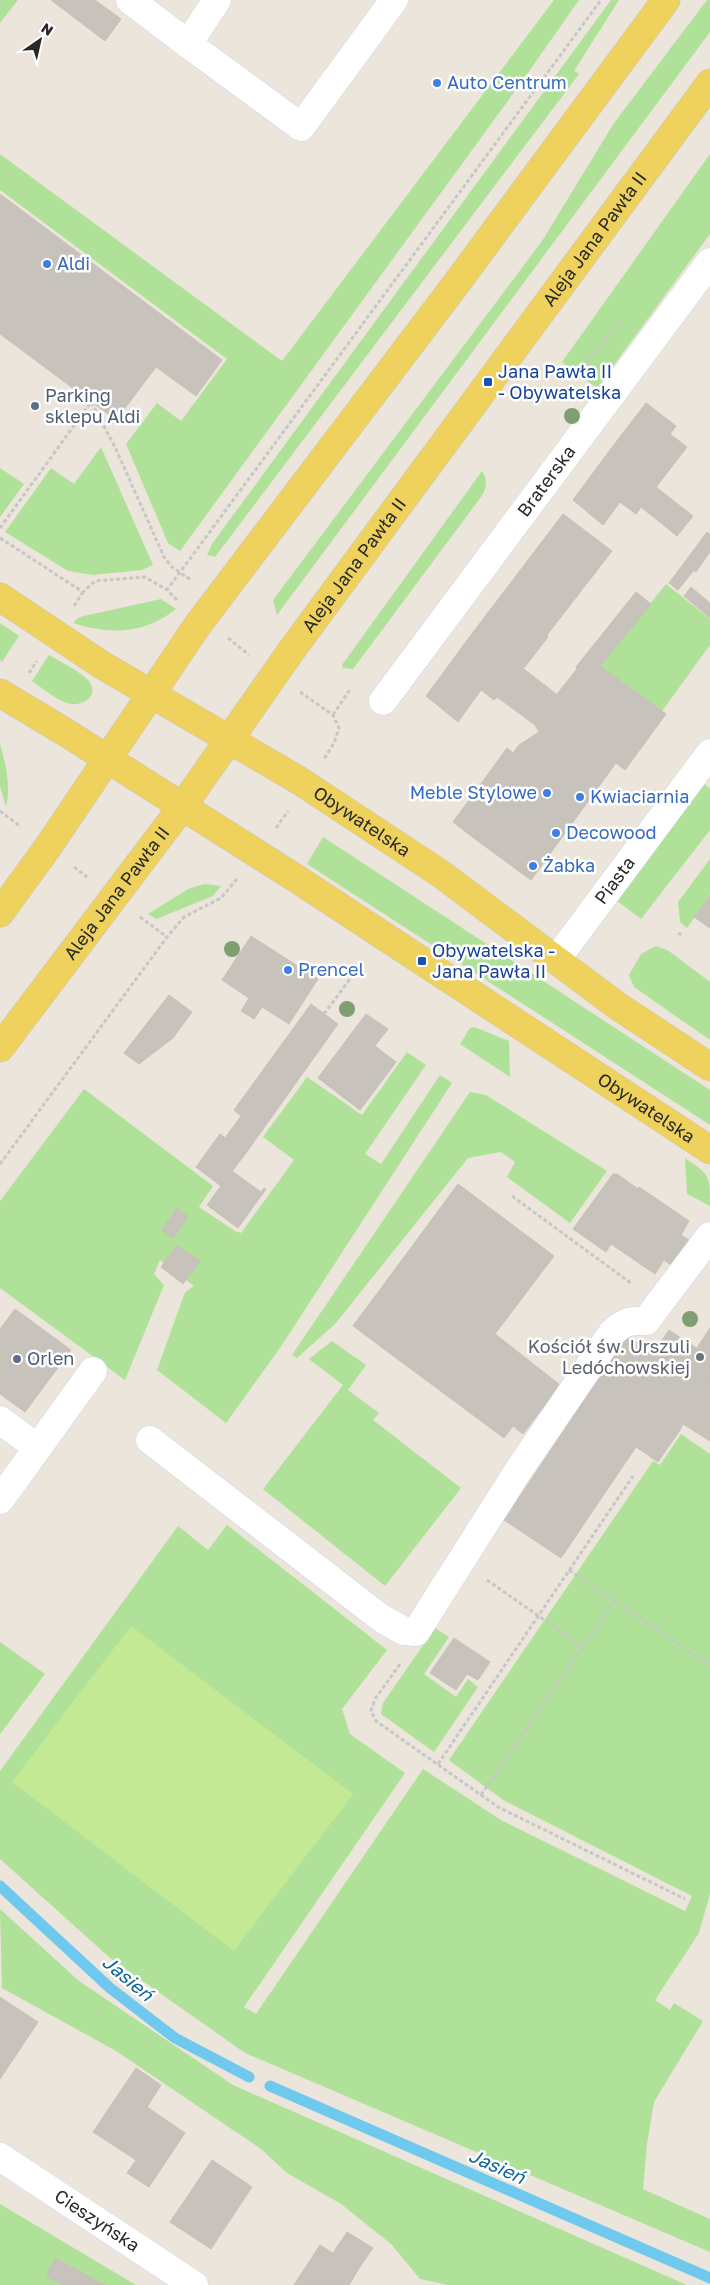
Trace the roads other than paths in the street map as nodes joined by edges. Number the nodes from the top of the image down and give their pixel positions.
1 (130, 0) edge
2 (217, 0) edge
3 (394, 0) edge
4 (666, 0) edge
5 (188, 44) junction
6 (710, 83) edge
7 (710, 262) edge
8 (0, 597) edge
9 (0, 693) edge
10 (152, 694) junction
11 (383, 701) dead end
12 (229, 739) junction
13 (710, 753) edge
14 (108, 759) junction
15 (182, 807) junction
16 (0, 913) edge
17 (556, 960) junction
18 (0, 1048) edge
19 (710, 1066) edge
20 (710, 1150) edge
21 (710, 1236) edge
22 (93, 1371) dead end
23 (0, 1420) edge
24 (150, 1440) dead end
25 (38, 1448) junction
26 (0, 1500) edge
27 (0, 2156) edge
28 (194, 2285) edge

1 - 5 street
2 - 5 street
3 - 5 street
4 - 10 main road
6 - 12 main road, Aleja Jana Pawła II
7 - 11 street, Braterska
8 - 10 main road, Obywatelska
9 - 14 main road, Obywatelska
10 - 12 main road, Obywatelska
10 - 14 main road
12 - 15 main road, Aleja Jana Pawła II
12 - 17 main road, Obywatelska
13 - 17 street, Piasta
14 - 15 main road, Obywatelska
14 - 16 main road
15 - 18 main road, Aleja Jana Pawła II
15 - 20 main road, Obywatelska
17 - 19 main road, Obywatelska
21 - 24 street
22 - 25 street
23 - 25 street
25 - 26 street
27 - 28 street, Cieszyńska

